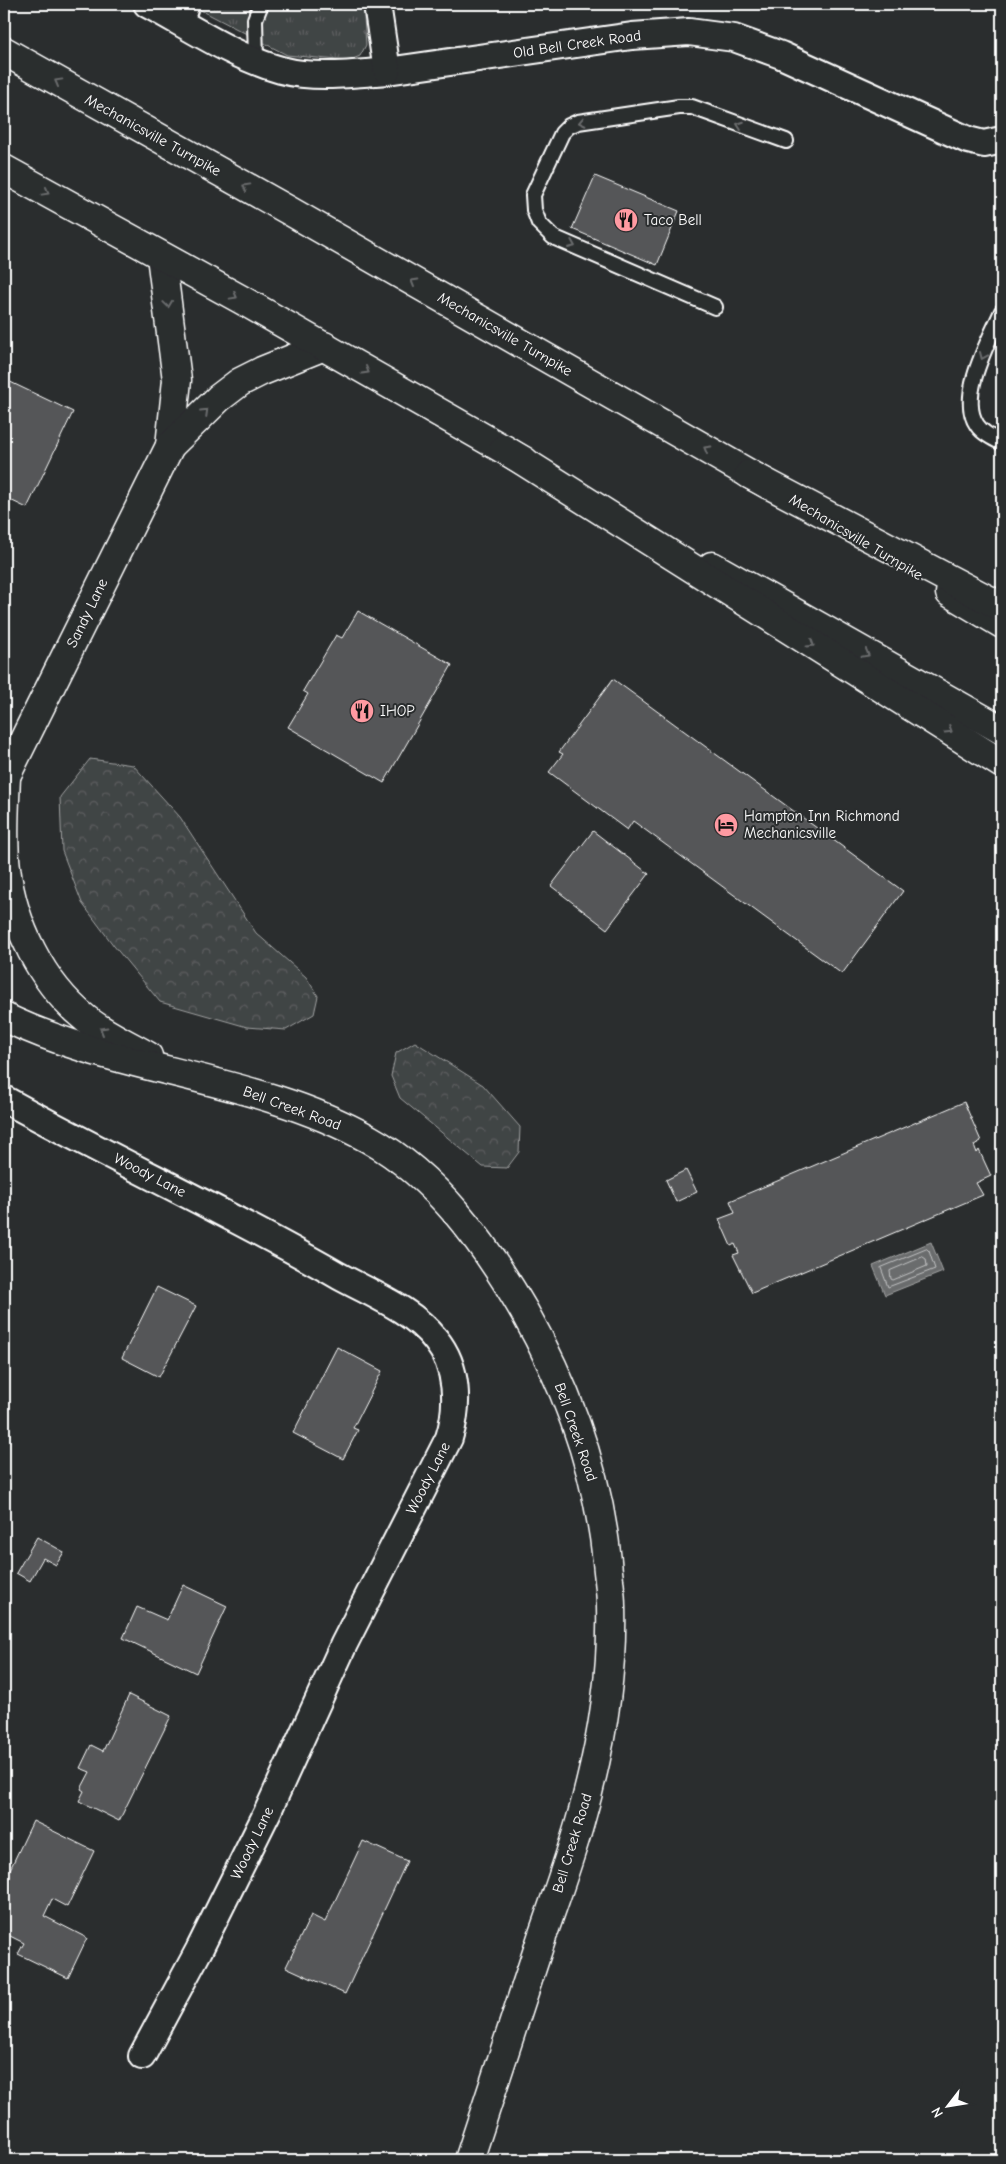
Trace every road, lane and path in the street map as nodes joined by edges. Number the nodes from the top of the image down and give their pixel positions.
1 (147, 4) edge
2 (261, 4) edge
3 (377, 4) edge
4 (189, 14) edge
5 (4, 51) edge
6 (256, 61) junction
7 (387, 71) junction
8 (1002, 140) edge
9 (786, 141) dead end
10 (4, 169) edge
11 (161, 256) junction
12 (715, 307) dead end
13 (1002, 311) edge
14 (324, 346) junction
15 (1002, 443) edge
16 (170, 446) junction
17 (504, 449) junction
18 (749, 474) junction
19 (1002, 607) edge
20 (1002, 624) edge
21 (1002, 730) edge
22 (1002, 764) edge
23 (5, 778) edge
24 (4, 1017) edge
25 (176, 1072) junction
26 (4, 1099) edge
27 (142, 2056) dead end
28 (469, 2160) edge

1 - 4 street, Old Bell Creek Road
2 - 6 lane
3 - 7 street
4 - 6 street, Old Bell Creek Road
18 -> 5 main road, Mechanicsville Turnpike
6 - 7 street, Old Bell Creek Road
7 - 8 street, Old Bell Creek Road
9 -> 12 lane
10 -> 11 main road
11 -> 14 main road
11 -> 16 main road, Sandy Lane
13 -> 15 lane
16 -> 14 main road, Sandy Lane
14 -> 17 main road
16 - 23 main road, Sandy Lane
17 -> 21 main road
17 -> 22 main road
18 - 19 main road
18 - 20 main road, Mechanicsville Turnpike
25 -> 23 main road
24 - 25 main road, Bell Creek Road
25 - 28 main road, Bell Creek Road
26 - 27 street, Woody Lane

